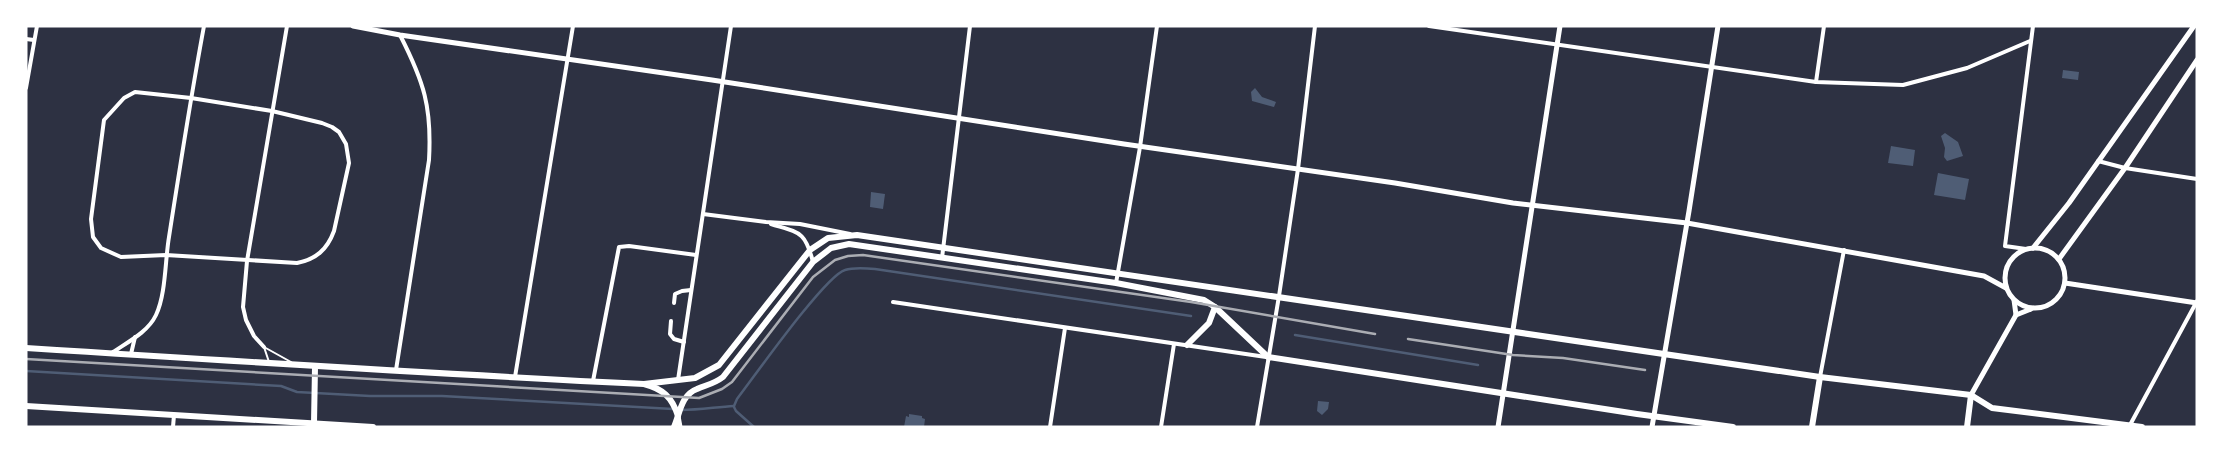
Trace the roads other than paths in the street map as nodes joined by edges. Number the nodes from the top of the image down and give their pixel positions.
1 (37, 26) edge
2 (204, 26) edge
3 (287, 26) edge
4 (353, 26) edge
5 (573, 26) edge
6 (730, 26) edge
7 (970, 26) edge
8 (1157, 26) edge
9 (1315, 26) edge
10 (1429, 26) edge
11 (1560, 26) edge
12 (1718, 26) edge
13 (1824, 26) edge
14 (2033, 26) edge
15 (2194, 26) edge
16 (400, 35) junction
17 (26, 39) edge
18 (34, 40) junction
19 (2030, 41) junction
20 (1557, 46) junction
21 (568, 58) junction
22 (2197, 60) edge
23 (1711, 68) junction
24 (724, 82) junction
25 (1816, 82) junction
26 (26, 88) edge
27 (191, 98) junction
28 (272, 111) junction
29 (960, 118) junction
30 (1140, 146) junction
31 (2098, 161) junction
32 (2125, 168) junction
33 (1298, 169) junction
34 (2197, 179) edge
35 (1531, 205) junction
36 (703, 214) junction
37 (766, 222) junction
38 (1687, 223) junction
39 (857, 235) junction
40 (2033, 248) junction
41 (943, 249) junction
42 (2026, 249) junction
43 (810, 250) junction
44 (1844, 250) junction
45 (166, 255) junction
46 (696, 255) junction
47 (942, 258) junction
48 (2058, 259) junction
49 (247, 261) junction
50 (813, 262) junction
51 (1118, 273) junction
52 (1116, 283) junction
53 (2065, 283) junction
54 (2006, 288) junction
55 (691, 290) junction
56 (1279, 296) junction
57 (2014, 300) junction
58 (893, 302) dead end
59 (2196, 302) edge
60 (674, 303) dead end
61 (1214, 307) junction
62 (2033, 308) junction
63 (2016, 315) junction
64 (671, 321) dead end
65 (1065, 328) junction
66 (1512, 331) junction
67 (135, 337) junction
68 (684, 342) junction
69 (1174, 344) junction
70 (1187, 345) junction
71 (264, 347) junction
72 (26, 348) edge
73 (112, 353) junction
74 (131, 354) junction
75 (1663, 354) junction
76 (1268, 357) junction
77 (270, 364) junction
78 (298, 366) junction
79 (316, 367) junction
80 (396, 370) junction
81 (515, 377) junction
82 (1820, 377) junction
83 (678, 380) junction
84 (593, 382) junction
85 (644, 384) junction
86 (1502, 394) junction
87 (1971, 395) junction
88 (678, 404) junction
89 (26, 406) edge
90 (174, 415) junction
91 (1653, 417) junction
92 (314, 423) junction
93 (2130, 425) junction
94 (677, 426) edge
95 (173, 427) edge
96 (373, 427) edge
97 (1050, 427) edge
98 (1161, 427) edge
99 (1257, 427) edge
100 (1498, 427) edge
101 (1652, 427) edge
102 (1733, 427) edge
103 (1812, 427) edge
104 (1967, 427) edge
105 (2142, 427) edge

1 - 18 street
2 - 27 street
3 - 28 street
4 - 16 street
5 - 21 street
6 - 24 street
7 - 29 street
8 - 30 street
9 - 33 street
10 - 20 street
11 - 20 street
12 - 23 street
13 - 25 street
14 - 19 street
15 - 31 street
16 - 21 street
16 - 80 street
17 - 18 street
18 - 26 street
19 - 25 street
19 - 42 street
20 - 23 street
20 - 35 street
21 - 24 street
21 - 81 street
22 - 32 street
23 - 25 street
23 - 38 street
24 - 29 street
24 - 36 street
27 - 28 street
27 - 45 street
27 - 45 street
28 - 49 street
28 - 49 street
29 - 30 street
29 - 41 street
30 - 33 street
30 - 51 street
31 - 32 street
31 - 40 street
32 - 34 street
32 - 48 street
33 - 35 street
33 - 56 street
35 - 38 street
35 - 66 street
36 - 37 street
36 - 46 street
37 - 39 street
37 - 43 street
38 - 44 street
38 - 75 street
39 - 41 main road
39 - 43 main road
40 - 42 street
40 - 48 street
41 - 47 street
41 - 51 main road
42 - 54 street
43 - 50 street
43 - 83 main road
44 - 54 street
44 - 82 street
45 - 49 street
45 - 67 street
46 - 55 street
46 - 84 street
47 - 50 main road
47 - 52 main road
48 - 53 street
49 - 71 street
50 - 88 main road
51 - 52 street
51 - 56 main road
52 - 61 main road
53 - 59 street
53 - 62 street
54 - 57 street
55 - 60 street
55 - 68 street
56 - 66 main road
56 - 76 street
57 - 62 street
57 - 63 street
58 - 65 street
59 - 93 street
61 - 70 main road
61 - 76 main road
62 - 63 street
63 - 87 street
64 - 68 street
65 - 69 street
65 - 97 street
66 - 75 main road
66 - 86 street
67 - 73 street
67 - 74 street
68 - 83 street
69 - 70 street
69 - 98 street
70 - 76 street
71 - 77 lane
71 - 78 lane
72 - 73 main road
73 - 74 main road
74 - 77 main road
75 - 82 main road
75 - 91 street
76 - 86 main road
76 - 99 street
77 - 78 main road
78 - 79 main road
79 - 80 main road
79 - 92 main road
80 - 81 main road
81 - 84 main road
82 - 87 main road
82 - 103 main road
83 - 85 main road
84 - 85 main road
85 - 88 main road
86 - 91 main road
86 - 100 street
87 - 93 main road
87 - 104 main road
88 - 94 main road
89 - 90 main road
90 - 92 main road
90 - 95 street
91 - 101 street
91 - 102 main road
92 - 96 main road
93 - 105 main road

